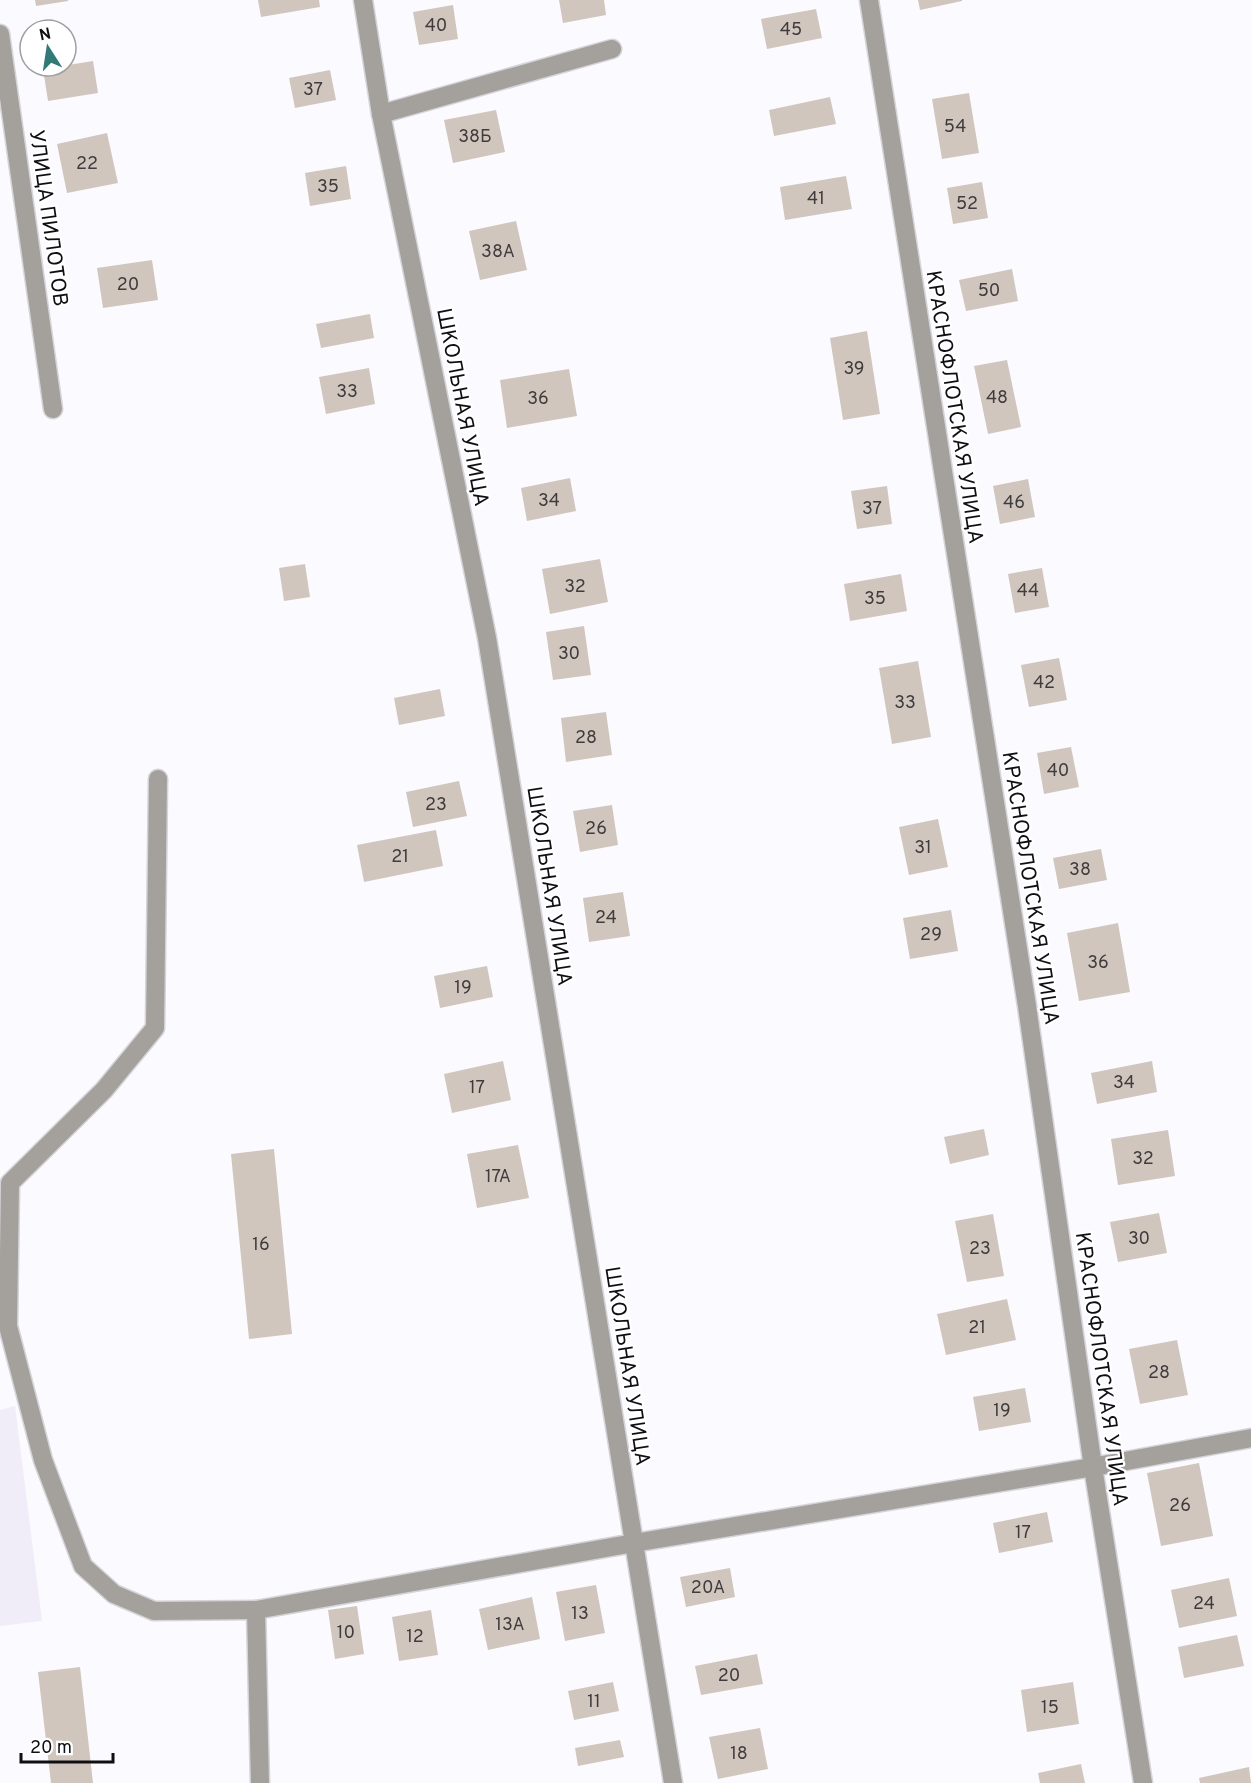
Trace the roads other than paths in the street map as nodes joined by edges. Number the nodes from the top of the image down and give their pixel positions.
1 (363, 0) edge
2 (868, 0) edge
3 (0, 34) edge
4 (612, 49) dead end
5 (381, 114) junction
6 (53, 409) dead end
7 (158, 779) dead end
8 (1251, 1438) edge
9 (1093, 1467) junction
10 (634, 1543) junction
11 (256, 1610) junction
12 (260, 1783) edge
13 (673, 1783) edge
14 (1143, 1783) edge

1 - 5 street, ШКОЛЬНАЯ УЛИЦА
2 - 9 street, КРАСНОФЛОТСКАЯ УЛИЦА
3 - 6 street, УЛИЦА ПИЛОТОВ
4 - 5 street
5 - 10 street, ШКОЛЬНАЯ УЛИЦА
7 - 11 street
8 - 9 street
9 - 10 street
9 - 14 street, КРАСНОФЛОТСКАЯ УЛИЦА
10 - 11 street
10 - 13 street, ШКОЛЬНАЯ УЛИЦА
11 - 12 street

